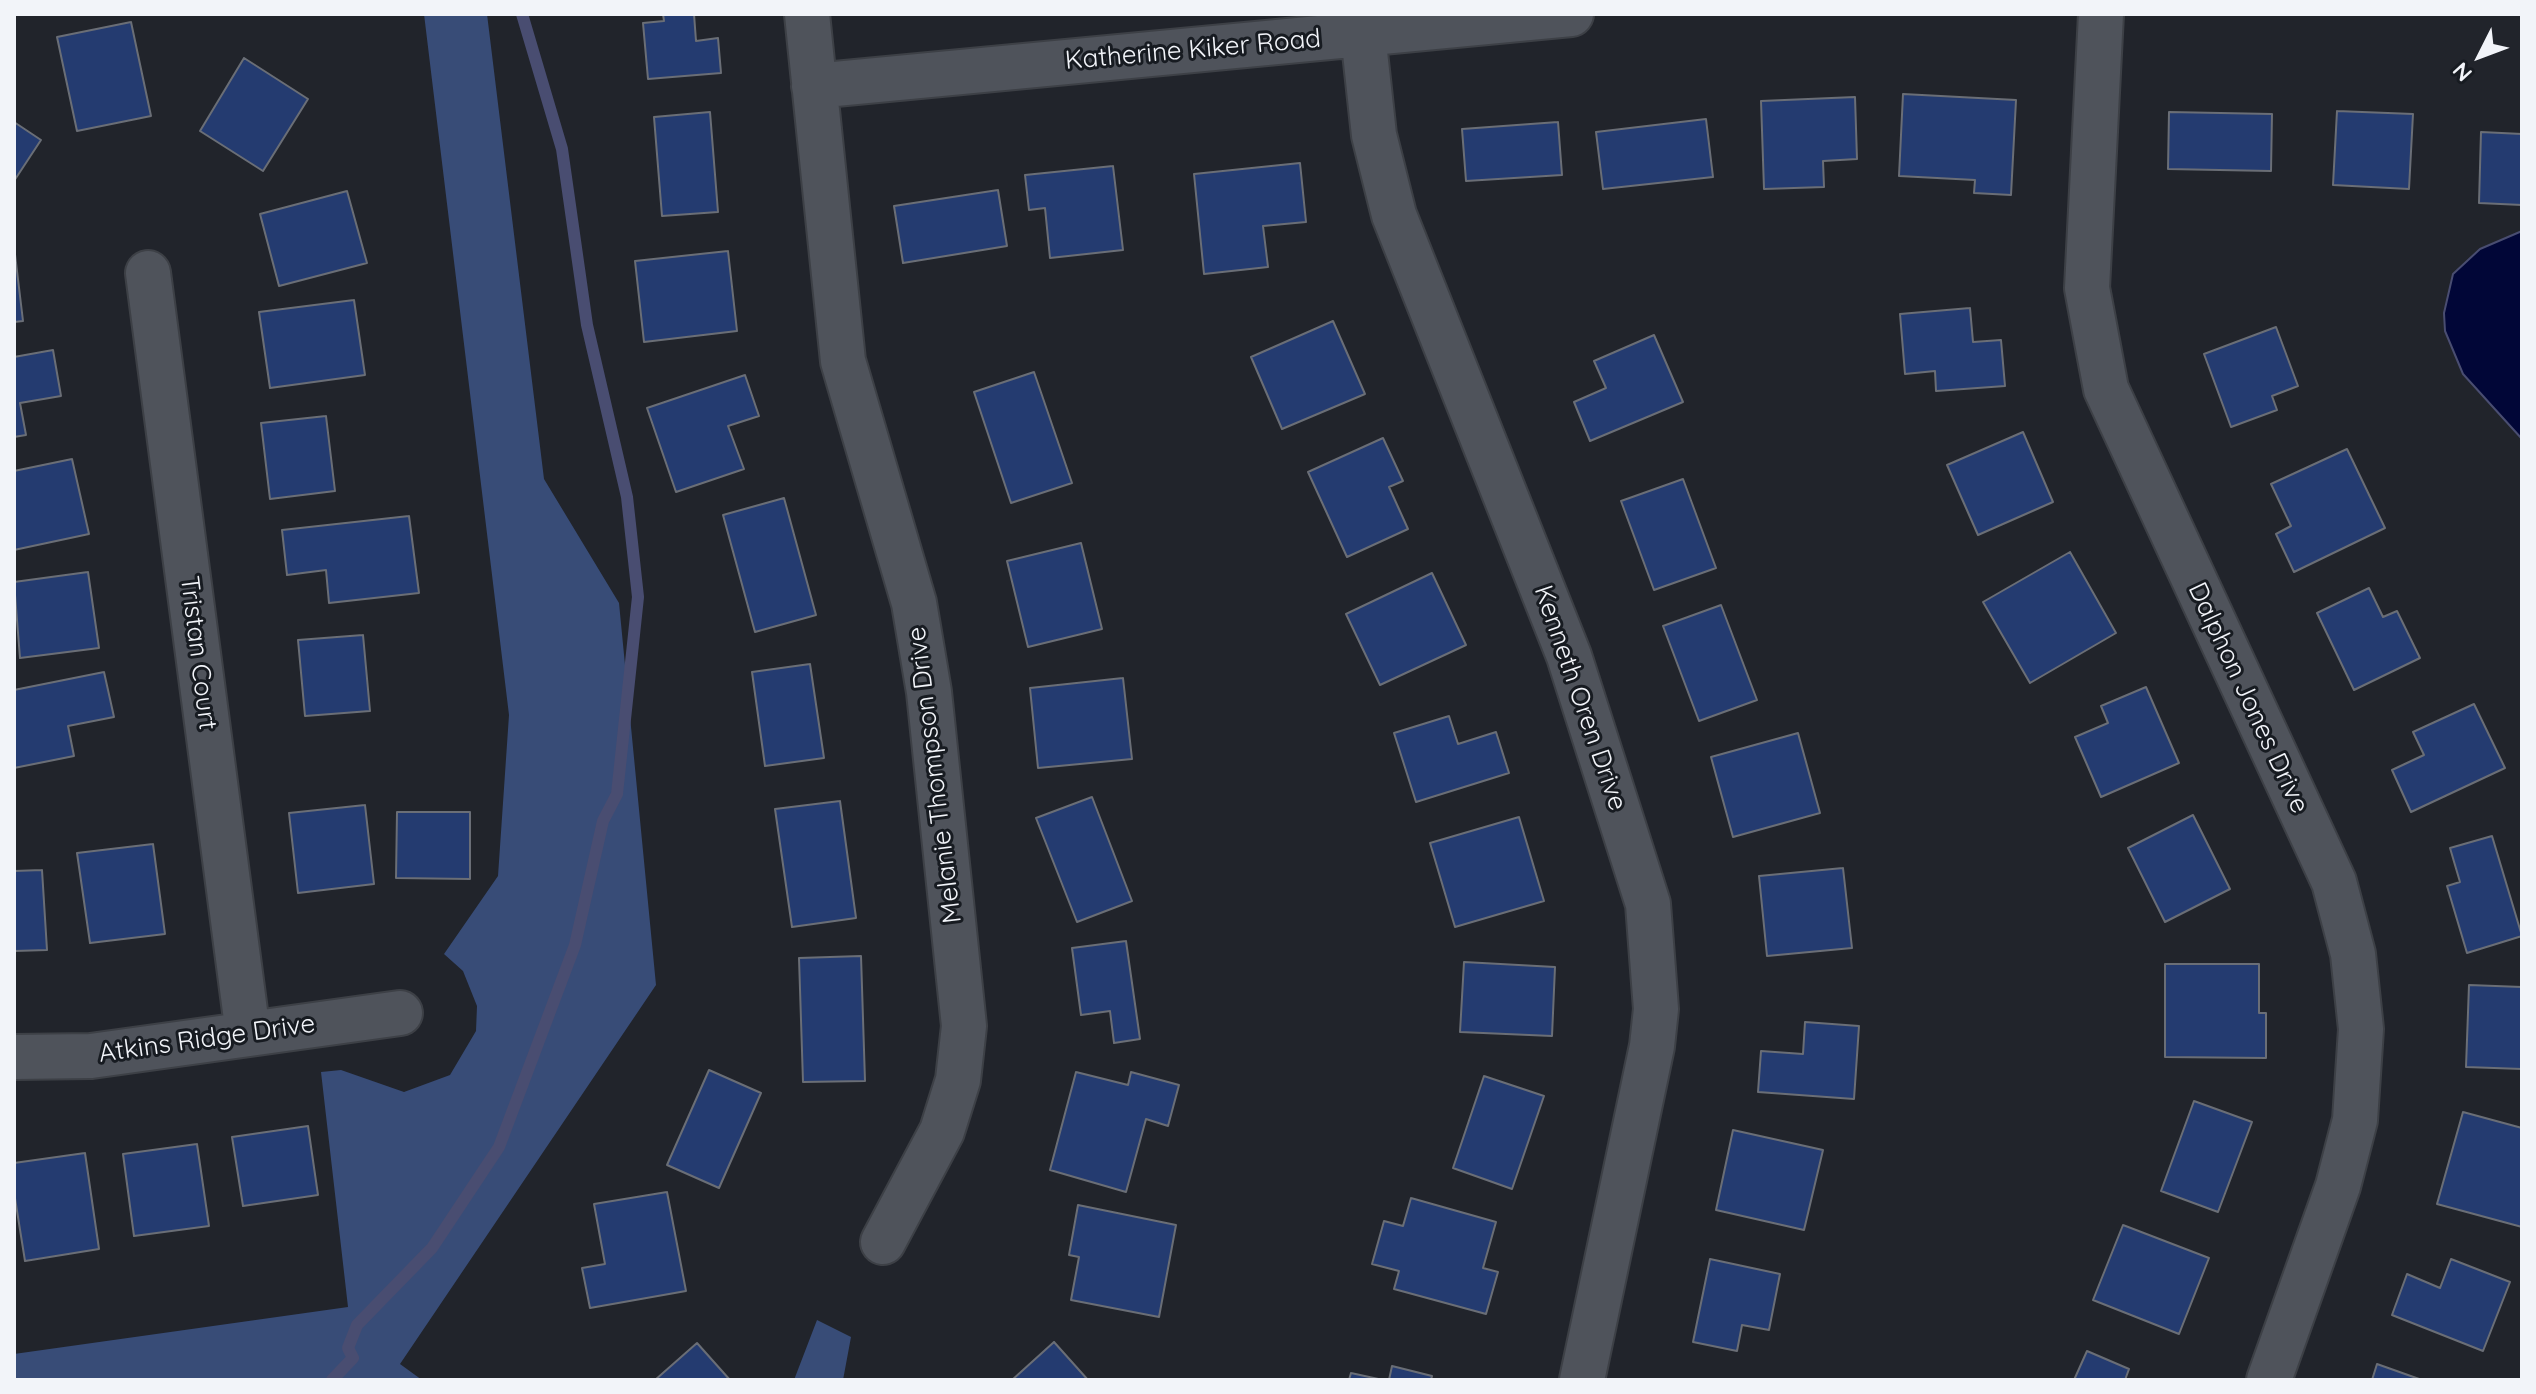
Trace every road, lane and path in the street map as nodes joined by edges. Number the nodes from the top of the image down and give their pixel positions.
1 (807, 14) edge
2 (1571, 14) edge
3 (2101, 14) edge
4 (1363, 34) junction
5 (814, 86) junction
6 (148, 273) dead end
7 (400, 1013) dead end
8 (248, 1034) junction
9 (14, 1057) edge
10 (883, 1242) dead end
11 (1582, 1380) edge
12 (2269, 1380) edge

1 - 5 street, Melanie Thompson Drive
2 - 4 street, Katherine Kiker Road
3 - 12 street, Dalphon Jones Drive
4 - 5 street, Katherine Kiker Road
4 - 11 street, Kenneth Oren Drive
5 - 10 street, Melanie Thompson Drive
6 - 8 street, Tristan Court
7 - 8 street, Atkins Ridge Drive
8 - 9 street, Atkins Ridge Drive

